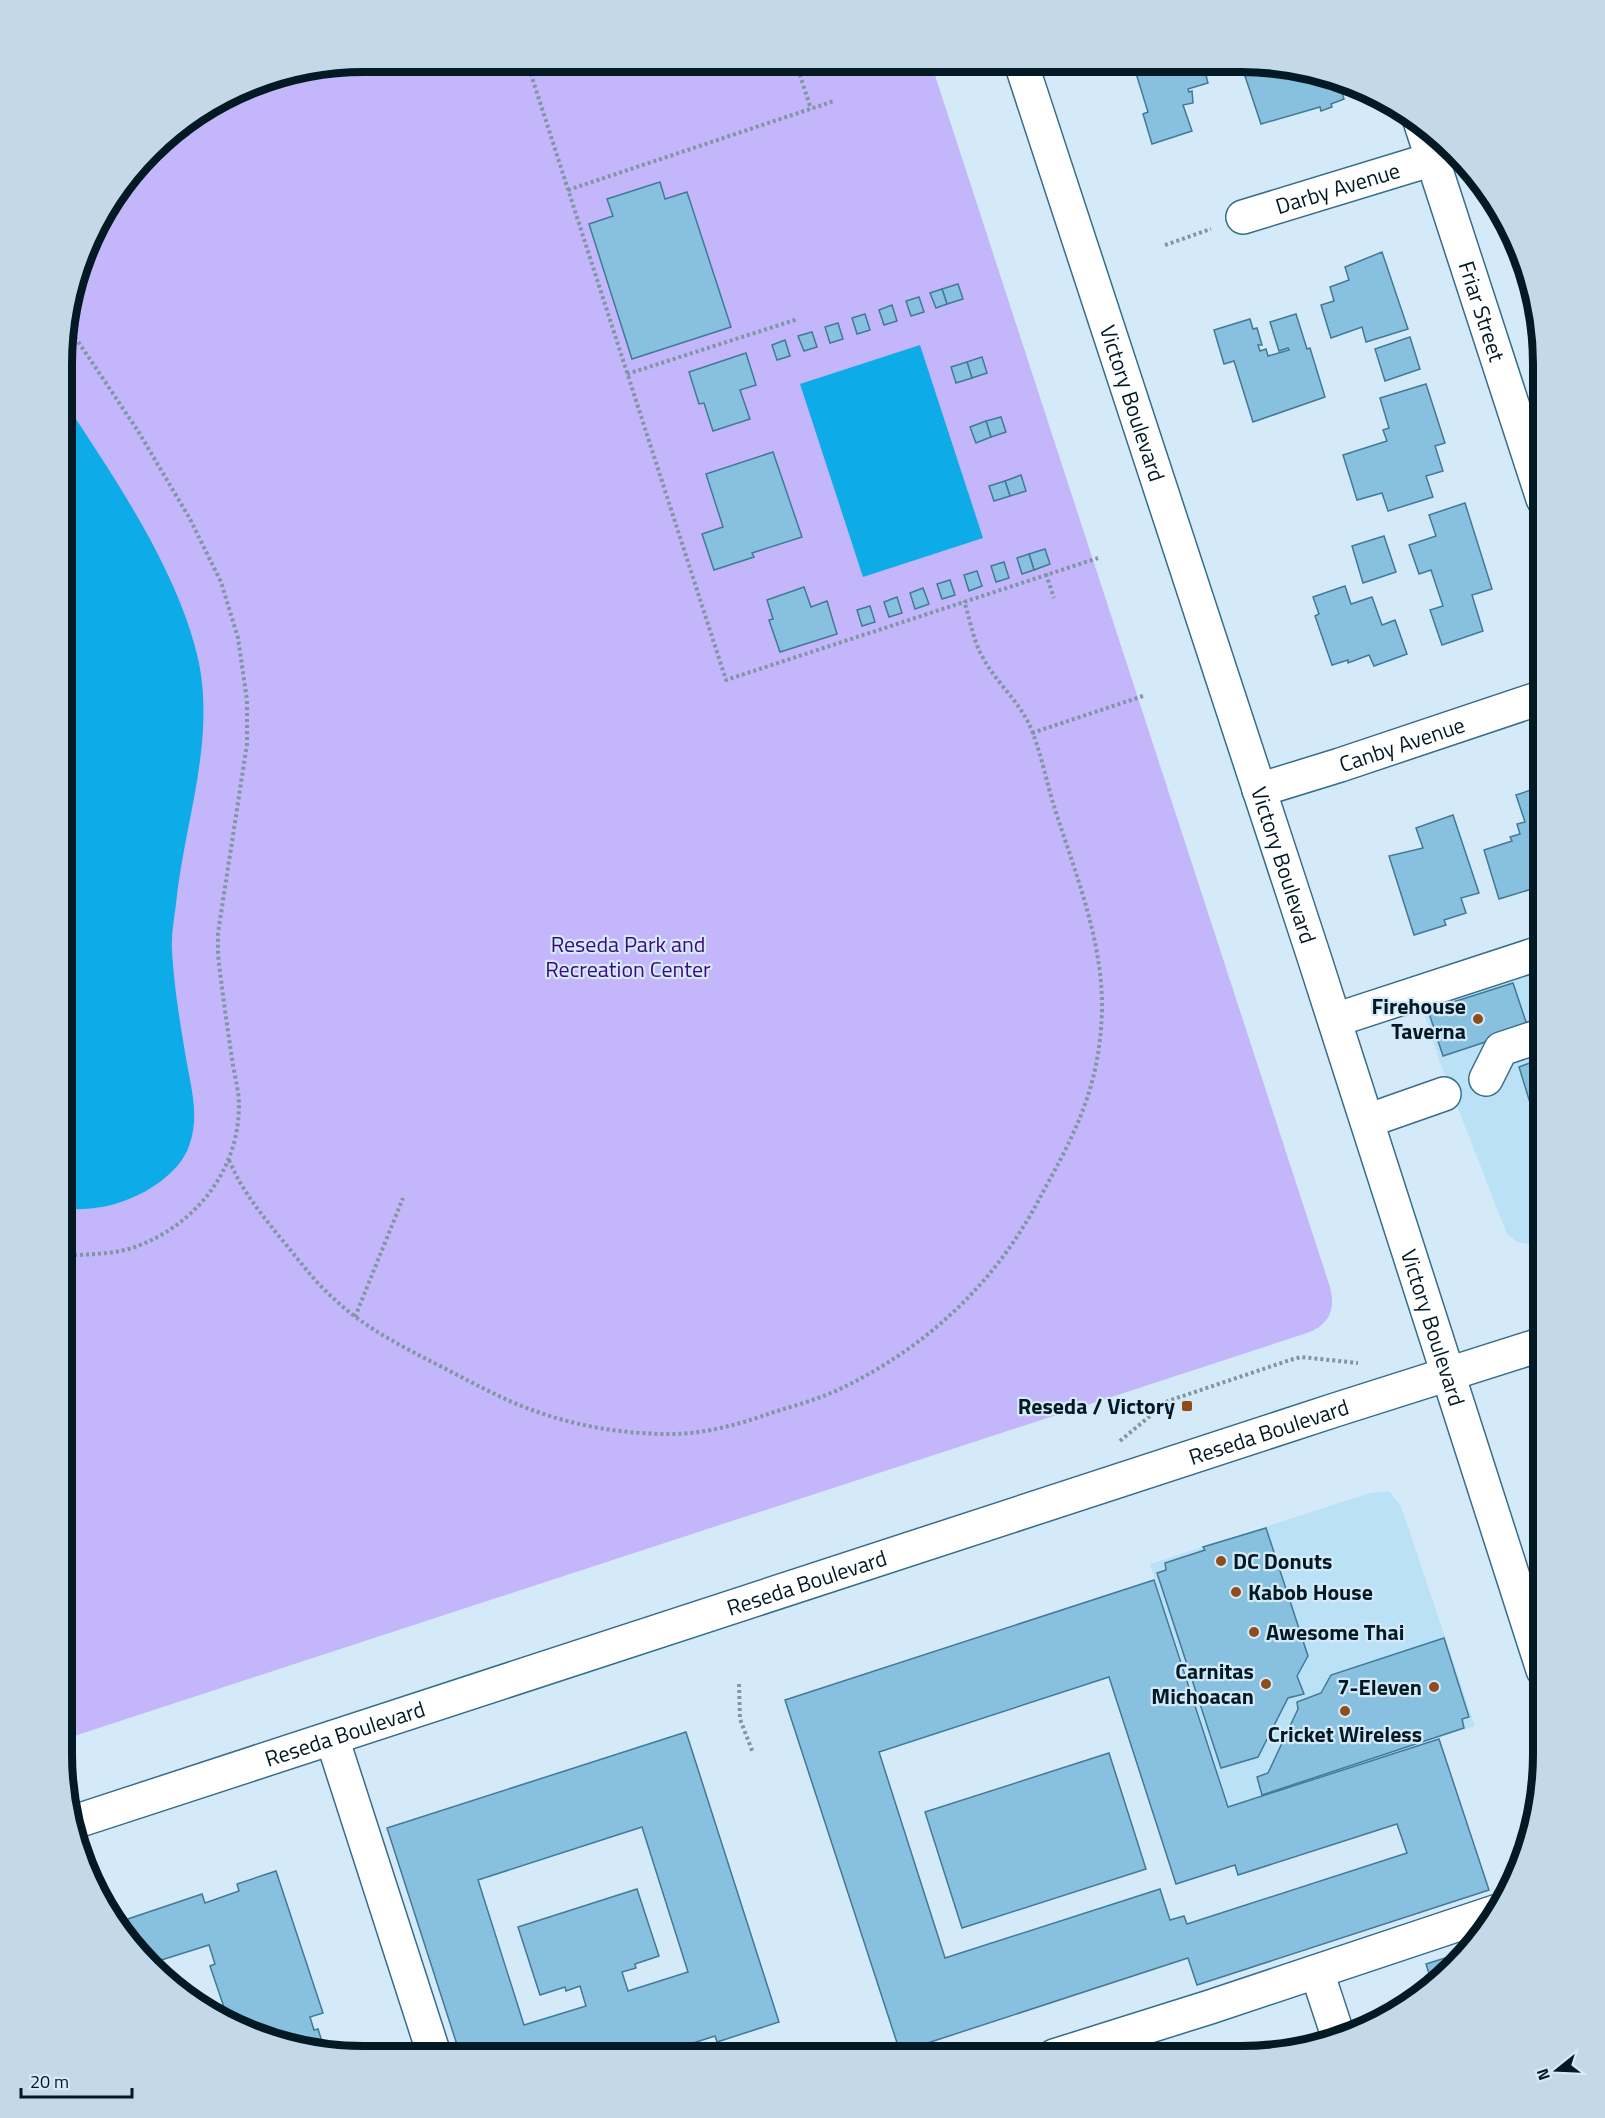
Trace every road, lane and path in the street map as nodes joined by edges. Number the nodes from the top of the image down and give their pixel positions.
1 (530, 72) edge
2 (799, 72) edge
3 (1024, 72) edge
4 (834, 101) dead end
5 (811, 109) junction
6 (1426, 138) edge
7 (1433, 159) junction
8 (568, 190) junction
9 (1243, 218) joint
10 (1166, 245) dead end
11 (798, 319) dead end
12 (74, 335) edge
13 (627, 374) junction
14 (1533, 465) edge
15 (1098, 558) dead end
16 (1046, 574) junction
17 (1054, 598) dead end
18 (964, 602) junction
19 (1143, 696) dead end
20 (1533, 700) edge
21 (1032, 732) junction
22 (1259, 790) junction
23 (1533, 955) edge
24 (1335, 1020) junction
25 (1533, 1038) edge
26 (1486, 1079) dead end
27 (1444, 1094) dead end
28 (1367, 1121) junction
29 (229, 1160) junction
30 (403, 1198) dead end
31 (72, 1255) edge
32 (355, 1317) junction
33 (1533, 1347) edge
34 (1366, 1364) dead end
35 (1448, 1374) junction
36 (1115, 1445) dead end
37 (1533, 1639) edge
38 (739, 1684) dead end
39 (332, 1738) junction
40 (753, 1753) dead end
41 (80, 1820) edge
42 (1484, 1916) edge
43 (1317, 1972) junction
44 (1336, 2030) edge
45 (431, 2046) edge
46 (1085, 2046) edge

1 - 8 path
2 - 5 path
3 - 22 main road, Victory Boulevard
4 - 5 path
5 - 8 path
6 - 7 main road, Friar Street
7 - 9 main road, Darby Avenue
7 - 14 main road, Friar Street
8 - 13 path
9 - 10 path
11 - 13 path
12 - 29 path
13 - 18 path
15 - 16 path
16 - 17 path
16 - 18 path
18 - 21 path
19 - 21 path
20 - 22 main road, Canby Avenue
21 - 32 path
22 - 24 main road, Victory Boulevard
23 - 24 main road
24 - 28 main road, Victory Boulevard
25 - 26 main road
27 - 28 main road
28 - 35 main road, Victory Boulevard
29 - 31 path
29 - 32 path
30 - 32 path
33 - 35 main road, Reseda Boulevard
34 - 36 path
35 - 37 main road, Victory Boulevard
35 - 39 main road, Reseda Boulevard
38 - 40 path
39 - 41 main road, Reseda Boulevard
39 - 45 main road
42 - 43 main road
43 - 44 main road
43 - 46 main road

